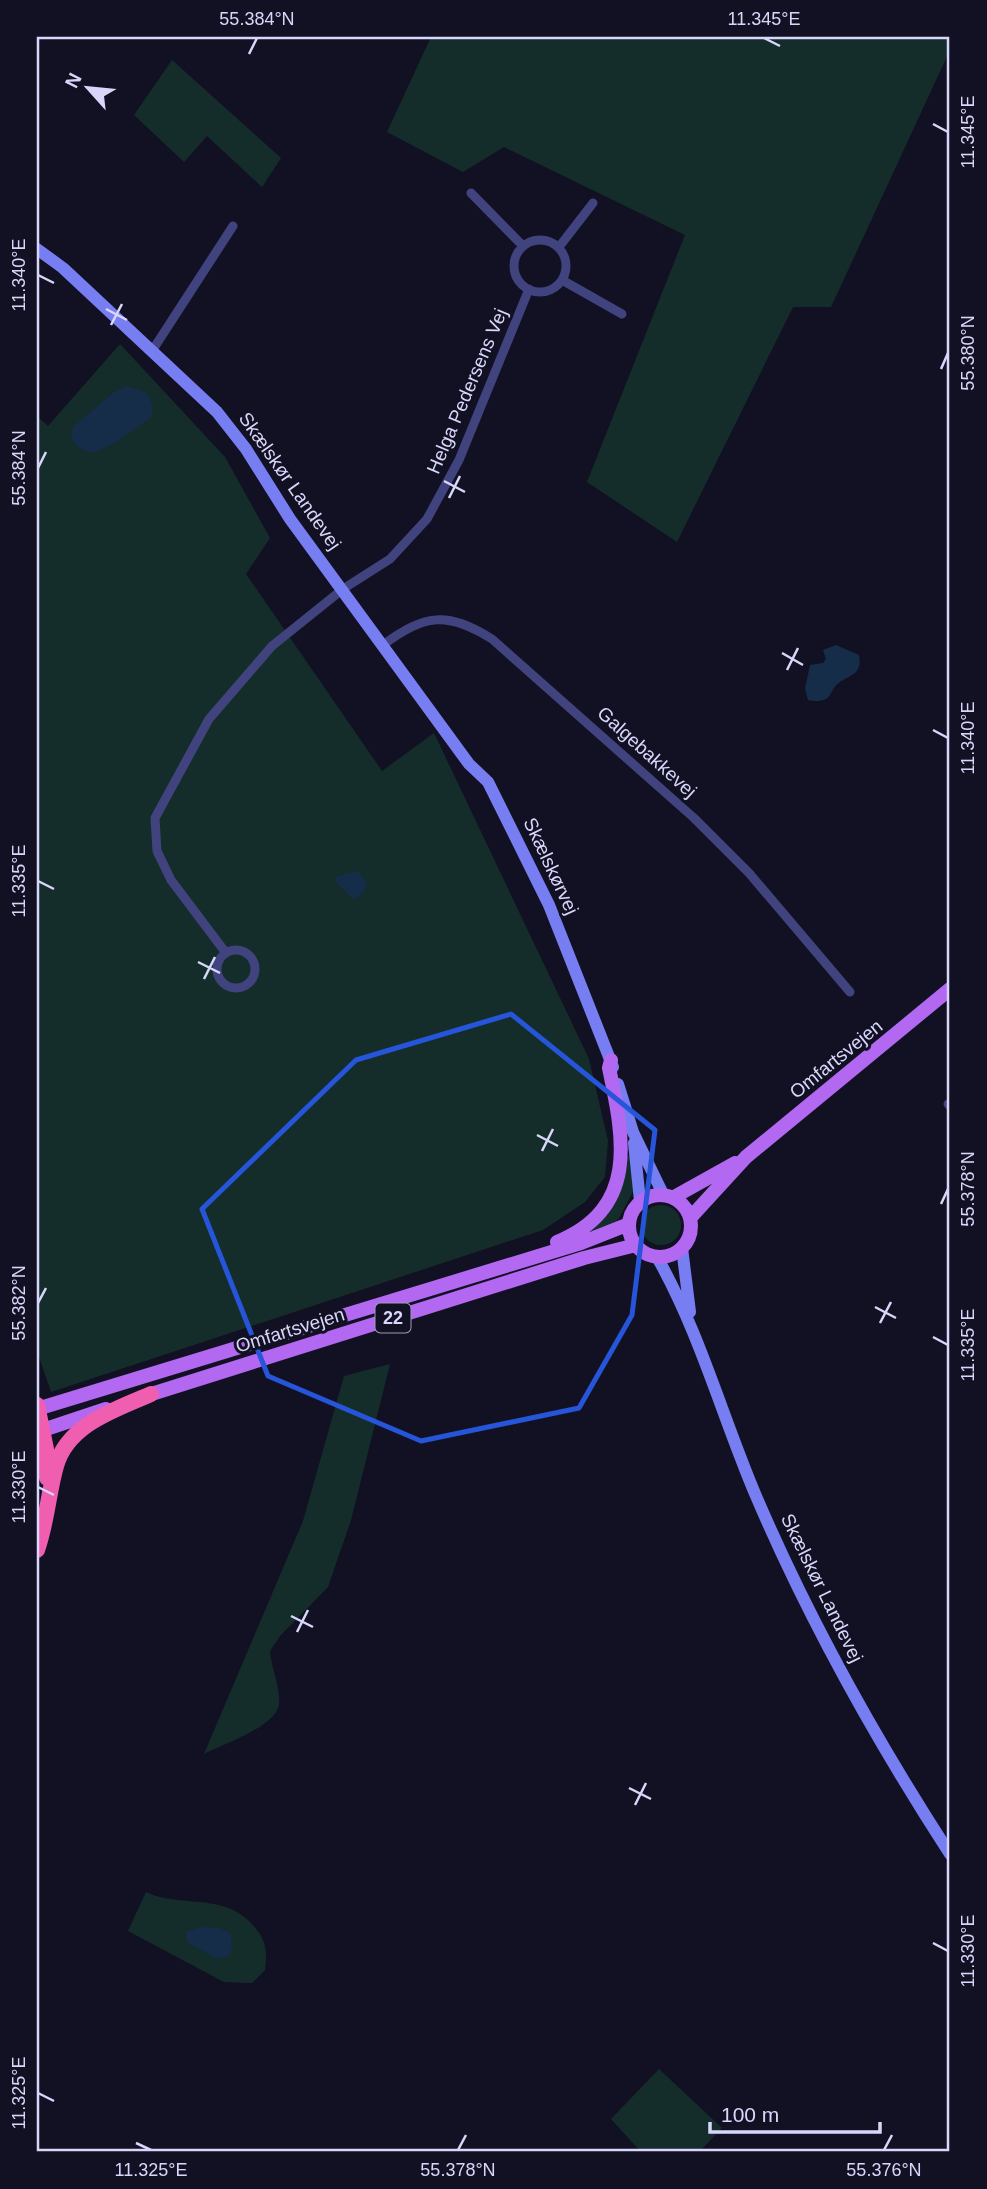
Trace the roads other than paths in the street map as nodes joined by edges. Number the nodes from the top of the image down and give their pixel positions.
1 (471, 193) dead end
2 (593, 203) dead end
3 (233, 226) dead end
4 (37, 237) edge
5 (523, 246) junction
6 (559, 247) junction
7 (37, 249) edge
8 (61, 266) junction
9 (562, 280) junction
10 (529, 289) junction
11 (622, 314) dead end
12 (152, 351) junction
13 (343, 589) junction
14 (383, 645) junction
15 (226, 953) junction
16 (950, 989) edge
17 (850, 992) dead end
18 (611, 1060) junction
19 (633, 1132) junction
20 (746, 1157) junction
21 (669, 1196) junction
22 (640, 1201) junction
23 (691, 1217) junction
24 (629, 1224) junction
25 (636, 1245) junction
26 (682, 1248) junction
27 (657, 1257) junction
28 (489, 1270) junction
29 (692, 1323) junction
30 (151, 1394) junction
31 (37, 1408) edge
32 (40, 1431) edge
33 (37, 1536) edge
34 (37, 1550) edge
35 (950, 1854) edge

1 - 5 street
2 - 6 street
3 - 12 street
4 - 8 street, Skælskør Landevej
5 - 6 street
5 - 10 street
6 - 9 street
7 - 8 street, Skælskør Landevej
8 - 12 street, Skælskør Landevej
9 - 10 street
9 - 11 street
10 - 13 street, Helga Pedersens Vej
12 - 13 street, Skælskør Landevej
13 - 14 street, Skælskør Landevej
13 - 15 street, Helga Pedersens Vej
14 - 17 street, Galgebakkevej
14 - 18 street, Skælskørvej
15 - 15 street
16 - 20 main road, Omfartsvejen
18 - 19 street, Skælskørvej
18 - 28 main road
19 - 21 street, Skælskørvej
19 - 22 street, Skælskørvej
20 - 21 main road, Omfartsvejen
20 - 23 main road, Omfartsvejen
21 - 22 main road
21 - 23 main road
22 - 24 main road
23 - 26 main road
24 - 25 main road
24 - 28 main road, Omfartsvejen / 22
25 - 27 main road
25 - 30 main road, Omfartsvejen / 22
26 - 27 main road
26 - 29 street, Skælskør Landevej
27 - 29 street, Skælskør Landevej
28 - 31 main road, Omfartsvejen / 22
29 - 35 street, Skælskør Landevej
30 - 32 main road, Omfartsvejen / 22
30 - 34 highway
31 - 32 highway
32 - 33 highway

